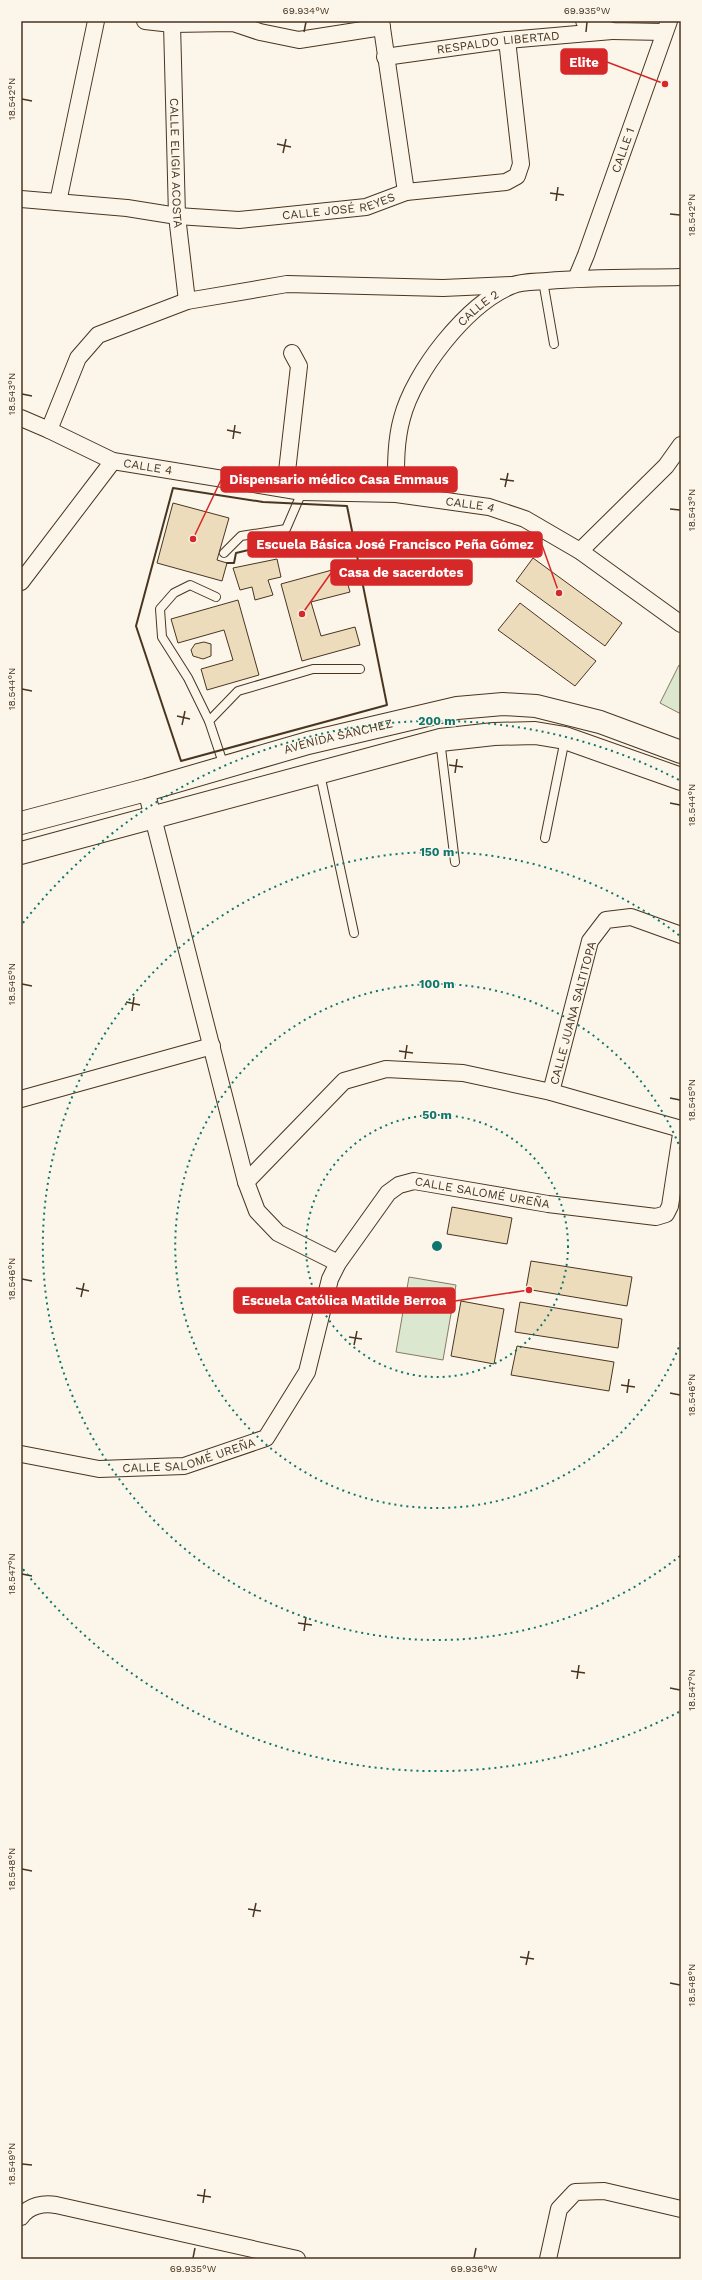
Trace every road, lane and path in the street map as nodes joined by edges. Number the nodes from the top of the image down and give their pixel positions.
1 (96, 21) edge
2 (145, 21) edge
3 (584, 21) edge
4 (172, 24) junction
5 (381, 24) edge
6 (666, 26) edge
7 (612, 31) junction
8 (508, 40) junction
9 (385, 57) junction
10 (406, 192) junction
11 (21, 199) edge
12 (58, 202) junction
13 (177, 216) junction
14 (681, 277) edge
15 (576, 279) junction
16 (543, 282) junction
17 (512, 285) junction
18 (187, 301) junction
19 (554, 344) dead end
20 (292, 354) dead end
21 (21, 418) edge
22 (50, 430) junction
23 (681, 444) edge
24 (113, 461) junction
25 (285, 489) junction
26 (302, 492) junction
27 (396, 494) junction
28 (580, 551) junction
29 (224, 553) dead end
30 (21, 582) edge
31 (216, 598) dead end
32 (681, 624) edge
33 (360, 670) dead end
34 (209, 721) junction
35 (565, 738) junction
36 (440, 740) junction
37 (308, 743) junction
38 (681, 752) edge
39 (225, 768) junction
40 (319, 771) junction
41 (681, 779) edge
42 (146, 790) junction
43 (153, 818) junction
44 (21, 823) edge
45 (545, 838) dead end
46 (21, 852) edge
47 (455, 862) dead end
48 (354, 934) dead end
49 (681, 935) edge
50 (212, 1046) junction
51 (551, 1092) junction
52 (21, 1099) edge
53 (681, 1129) edge
54 (681, 1134) edge
55 (246, 1182) junction
56 (678, 1186) edge
57 (338, 1263) junction
58 (21, 1454) edge
59 (681, 2209) edge
60 (21, 2217) edge
61 (296, 2259) edge
62 (548, 2259) edge

1 - 12 street
2 - 4 street
3 - 7 street
4 - 5 street
4 - 13 street, CALLE ELIGIA ACOSTA
5 - 9 street
6 - 7 street
6 - 15 street, CALLE 1
7 - 8 street, RESPALDO LIBERTAD
8 - 9 street, RESPALDO LIBERTAD
8 - 10 street, CALLE JOSÉ REYES
9 - 10 street
10 - 13 street, CALLE JOSÉ REYES
11 - 12 street, CALLE JOSÉ REYES
12 - 13 street, CALLE JOSÉ REYES
13 - 18 street, CALLE ELIGIA ACOSTA
14 - 15 street, CALLE 2
15 - 16 street, CALLE 2
16 - 17 street, CALLE 2
16 - 19 lane
17 - 18 street
17 - 27 street, CALLE 2
18 - 22 street
20 - 25 street
21 - 22 street, CALLE 4
22 - 24 street, CALLE 4
23 - 28 street
24 - 25 street, CALLE 4
24 - 30 street
25 - 26 street, CALLE 4
26 - 27 street, CALLE 4
26 - 29 lane
27 - 28 street, CALLE 4
28 - 32 street, CALLE 4
31 - 34 lane
33 - 34 lane
34 - 39 lane
35 - 36 street
35 - 41 street
35 - 45 lane
36 - 40 street
36 - 47 lane
37 - 38 street, AVENIDA SÁNCHEZ
37 - 39 street, AVENIDA SÁNCHEZ
37 - 40 street
39 - 42 street, AVENIDA SÁNCHEZ
40 - 43 street
40 - 48 lane
42 - 43 street
42 - 44 street, AVENIDA SÁNCHEZ
43 - 46 street
43 - 50 street
49 - 51 street, CALLE JUANA SALTITOPA
50 - 52 street
50 - 55 street
51 - 53 street
51 - 55 street
54 - 56 street, CALLE SALOMÉ UREÑA
55 - 57 street
56 - 57 street, CALLE SALOMÉ UREÑA
57 - 58 street, CALLE SALOMÉ UREÑA
59 - 62 street
60 - 61 street

